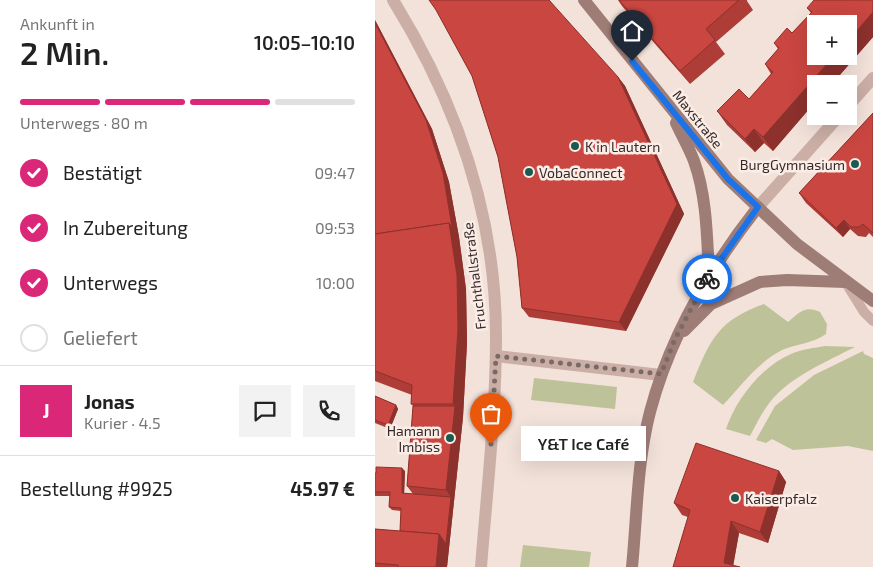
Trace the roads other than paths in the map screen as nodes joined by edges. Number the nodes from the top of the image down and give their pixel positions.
1 (393, 0) edge
2 (584, 0) edge
3 (873, 78) edge
4 (857, 96) edge
5 (668, 106) junction
6 (831, 125) edge
7 (758, 207) junction
8 (709, 275) junction
9 (845, 282) junction
10 (873, 300) edge
11 (873, 321) edge
12 (675, 339) junction
13 (496, 356) junction
14 (661, 374) junction
15 (481, 567) edge
16 (633, 567) edge

1 - 13 street, Fruchthallstraße
2 - 5 main road, Maxstraße
3 - 4 street
5 - 7 main road, Maxstraße
5 - 8 main road
6 - 7 street
7 - 8 main road
7 - 9 main road, Maxstraße
8 - 12 main road
9 - 10 main road, Maxstraße
9 - 11 lane
9 - 12 main road
12 - 14 main road
13 - 14 street
13 - 15 street, Fruchthallstraße
14 - 16 main road

